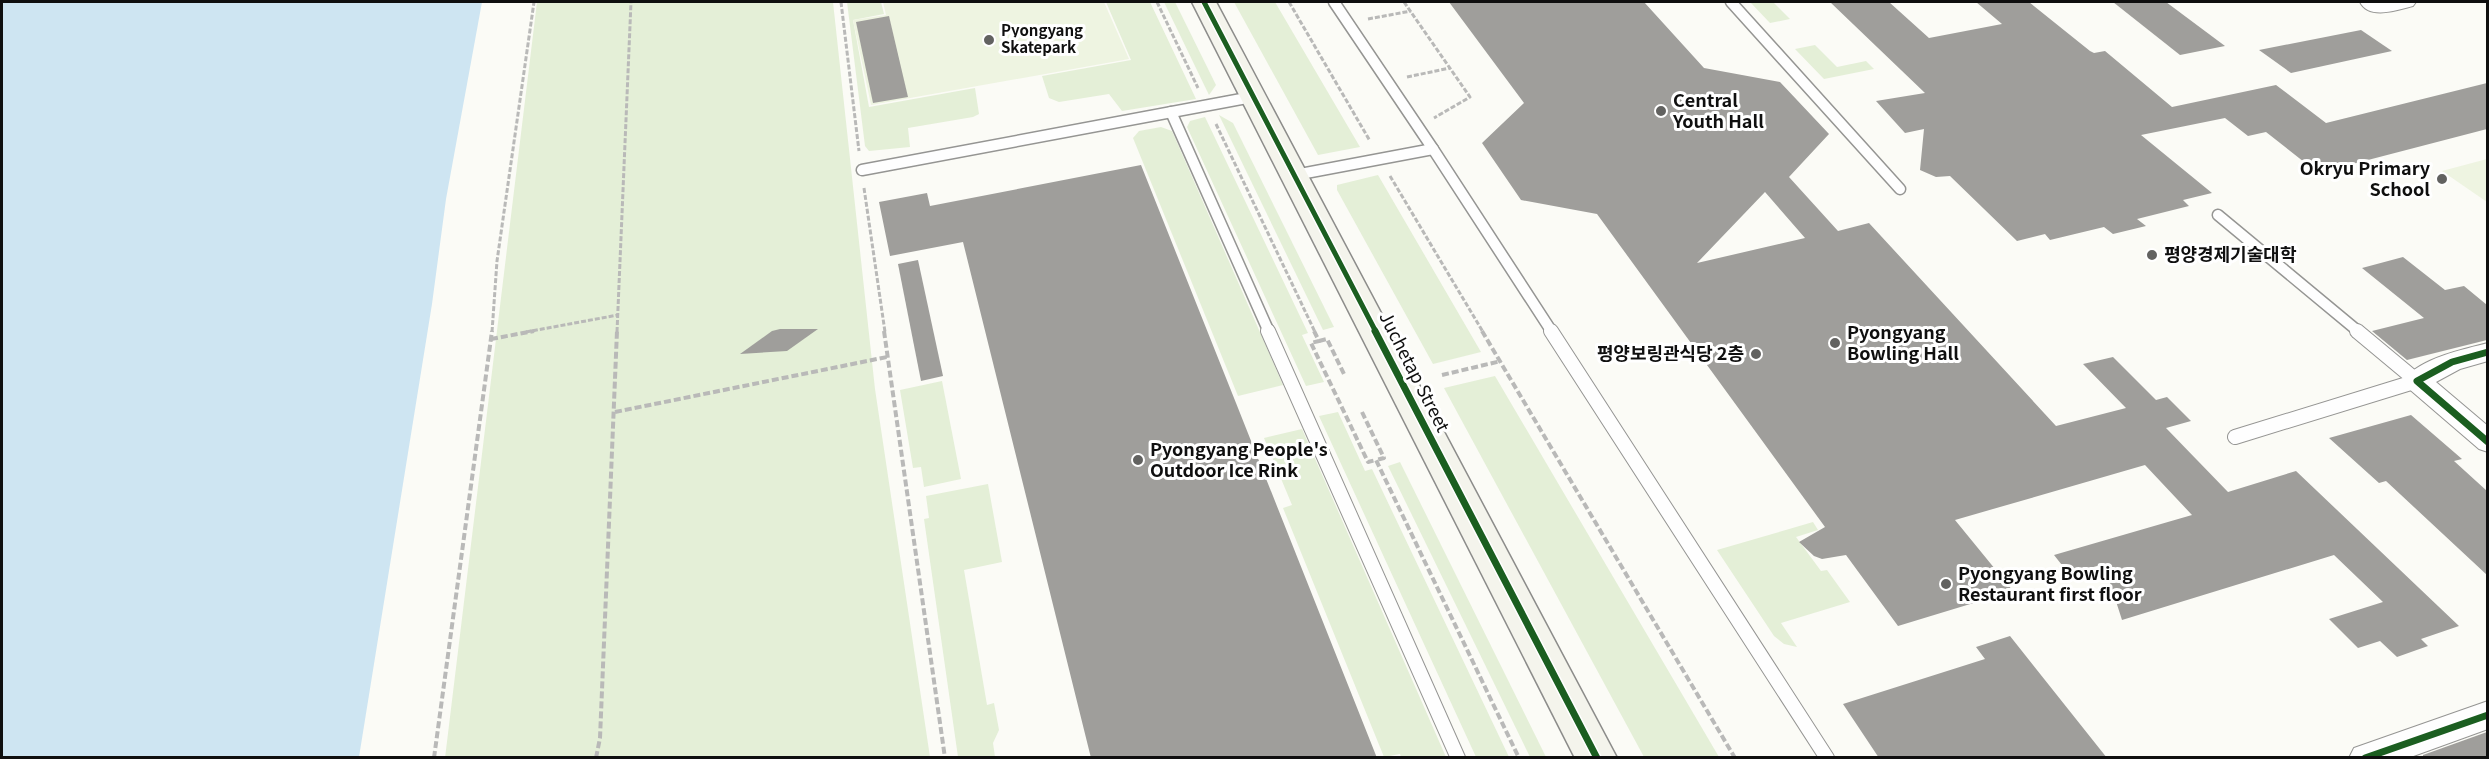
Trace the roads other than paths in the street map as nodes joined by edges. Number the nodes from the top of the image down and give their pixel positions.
1 (1204, 2) edge
2 (1334, 2) edge
3 (1731, 2) edge
4 (2369, 2) edge
5 (2406, 2) edge
6 (1252, 97) junction
7 (1171, 112) junction
8 (1432, 149) junction
9 (862, 170) road end
10 (1295, 176) junction
11 (1900, 189) dead end
12 (2218, 215) dead end
13 (2487, 352) edge
14 (2417, 381) junction
15 (2235, 437) dead end
16 (2487, 441) edge
17 (2487, 715) edge
18 (1458, 758) edge
19 (1597, 758) edge
20 (1827, 758) edge
21 (2366, 758) edge

1 - 6 main road, Juchetap Street
2 - 8 lane
3 - 11 lane
4 - 5 street
6 - 7 lane
6 - 10 main road, Juchetap Street
7 - 9 lane
7 - 18 lane
8 - 10 lane
8 - 20 lane
10 - 19 main road, Juchetap Street
12 - 14 lane
13 - 14 street
14 - 15 lane
14 - 16 street
17 - 21 street

